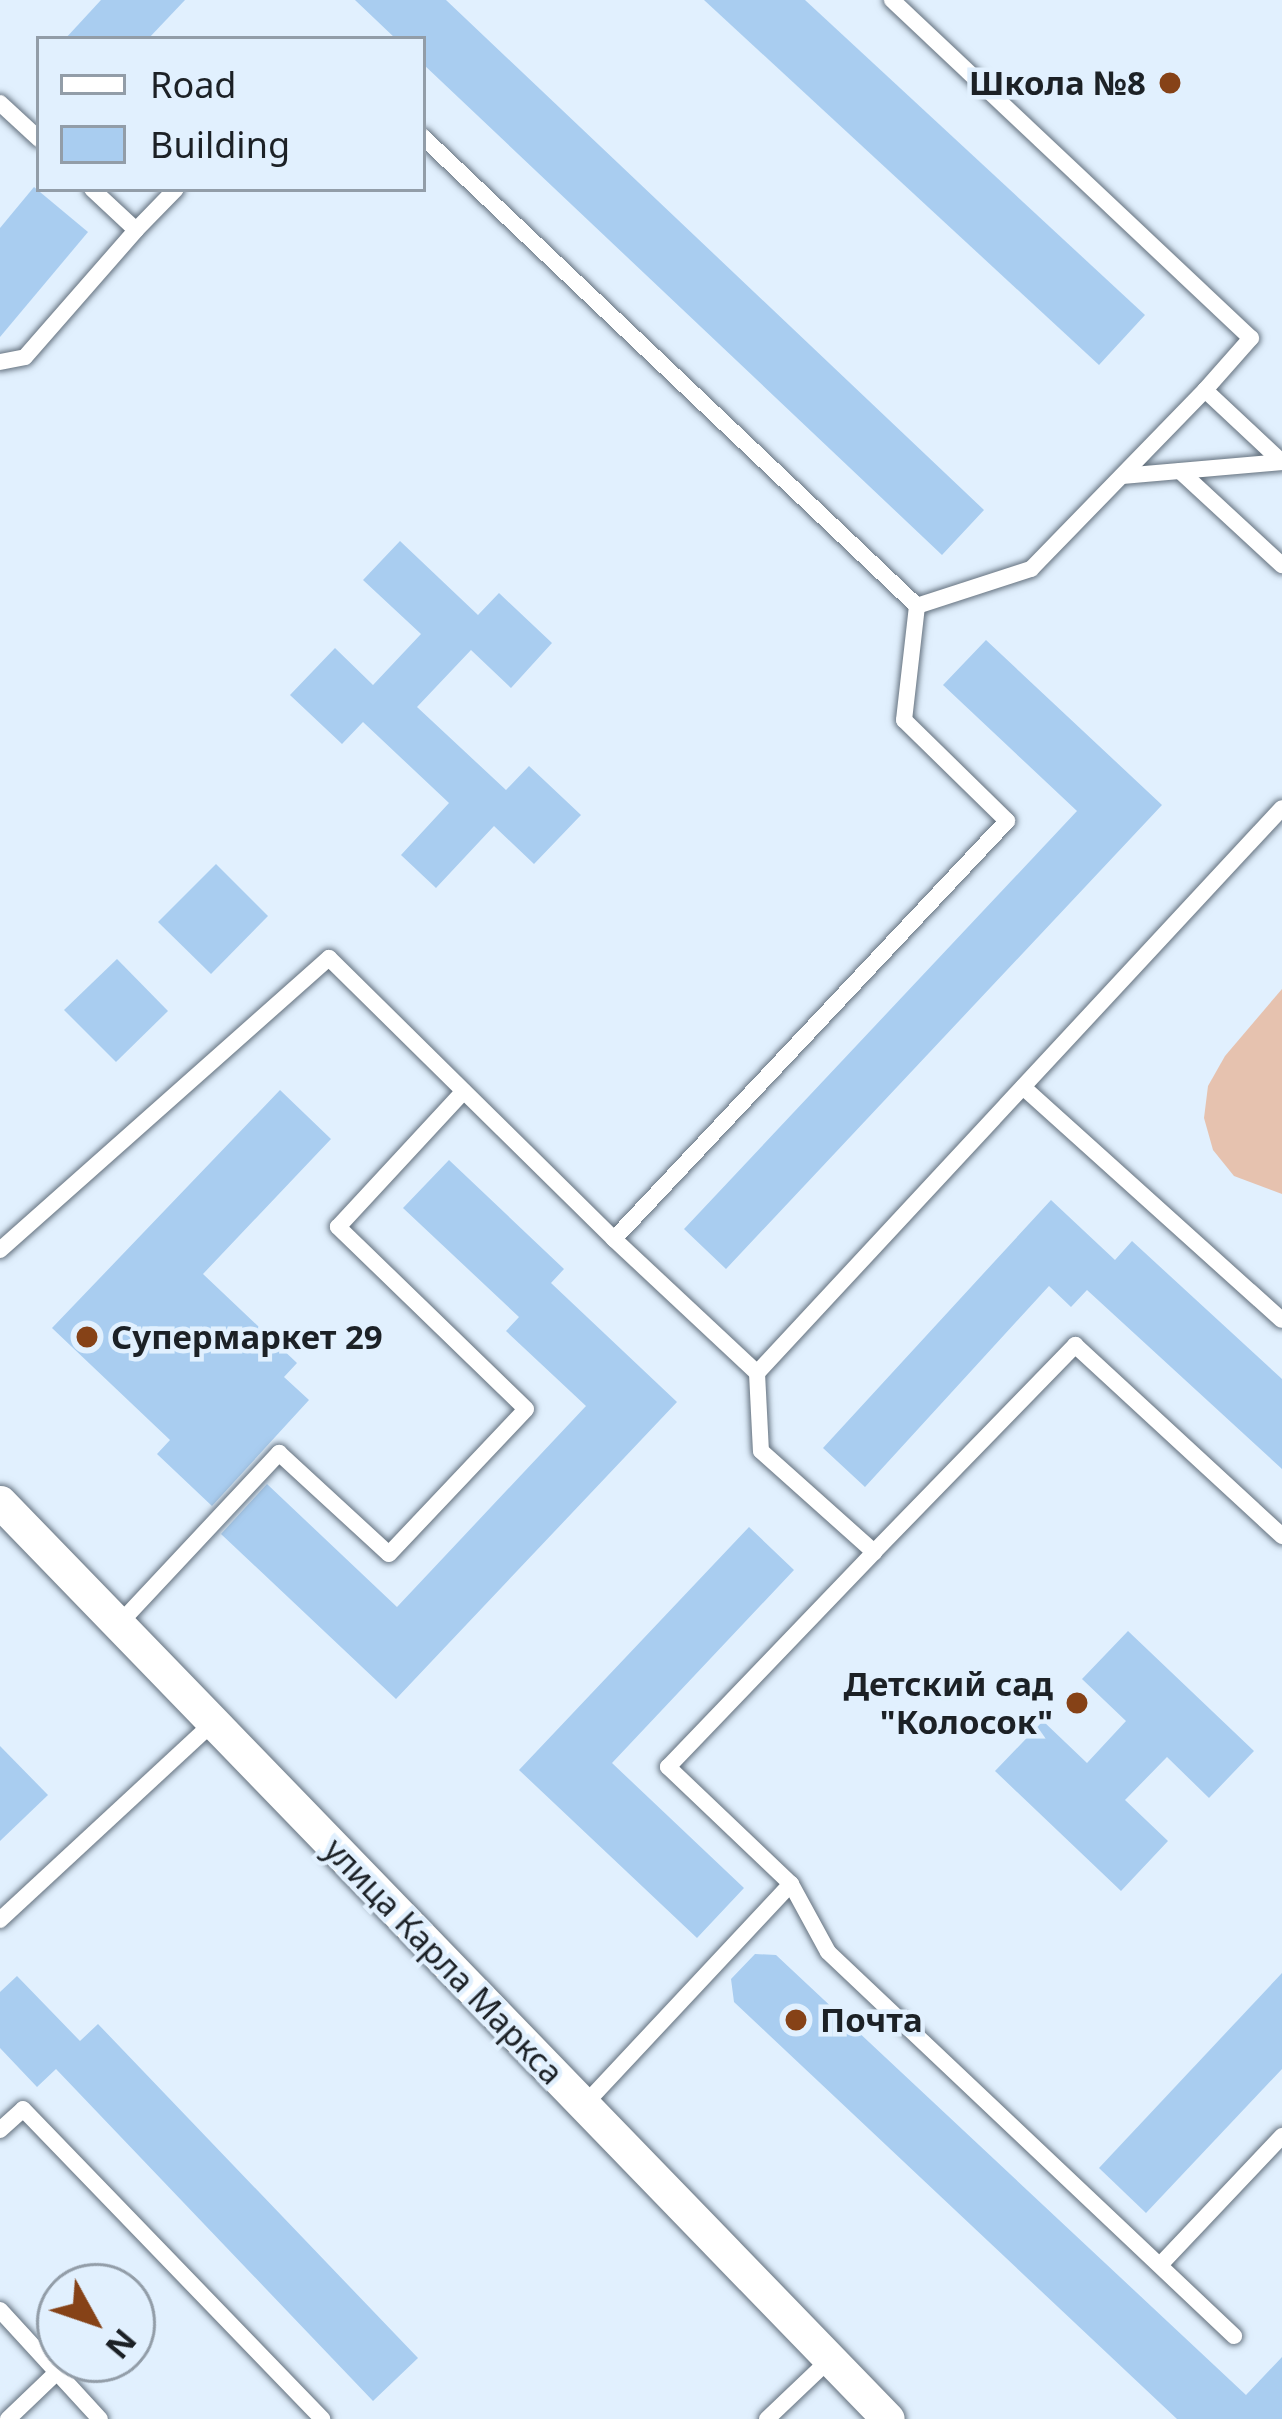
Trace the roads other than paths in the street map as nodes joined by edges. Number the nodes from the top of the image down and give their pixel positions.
1 (892, 0) edge
2 (0, 103) edge
3 (36, 136) edge
4 (426, 140) edge
5 (95, 192) edge
6 (173, 192) edge
7 (136, 230) junction
8 (0, 362) edge
9 (1205, 390) junction
10 (1180, 471) junction
11 (1122, 476) junction
12 (1282, 565) edge
13 (917, 606) junction
14 (1282, 808) edge
15 (1023, 1087) junction
16 (464, 1091) junction
17 (614, 1239) junction
18 (0, 1250) edge
19 (1282, 1320) edge
20 (757, 1373) junction
21 (0, 1502) edge
22 (1282, 1536) edge
23 (874, 1552) junction
24 (118, 1625) junction
25 (214, 1722) junction
26 (791, 1884) junction
27 (0, 1920) edge
28 (584, 2105) junction
29 (0, 2130) edge
30 (1282, 2136) edge
31 (1160, 2265) junction
32 (0, 2310) edge
33 (1234, 2336) dead end
34 (36, 2349) edge
35 (830, 2359) junction
36 (46, 2383) edge
37 (67, 2383) edge
38 (8, 2419) edge
39 (100, 2419) edge
40 (322, 2419) edge
41 (767, 2419) edge
42 (888, 2419) edge

1 - 9 lane
2 - 3 lane
4 - 13 lane
5 - 7 lane
6 - 7 lane
7 - 8 lane
9 - 10 lane
9 - 11 lane
10 - 11 lane
10 - 12 lane
11 - 13 lane
13 - 17 lane
14 - 15 lane
15 - 19 lane
15 - 20 lane
16 - 17 lane
16 - 18 lane
16 - 24 lane
17 - 20 lane
20 - 23 lane
21 - 24 street, улица Карла Маркса
22 - 23 lane
23 - 26 lane
24 - 25 street, улица Карла Маркса
25 - 27 lane
25 - 28 street, улица Карла Маркса
26 - 28 lane
26 - 31 lane
28 - 35 street, улица Карла Маркса
29 - 40 lane
30 - 31 lane
31 - 33 lane
32 - 34 lane
35 - 41 lane
35 - 42 street, улица Карла Маркса
36 - 38 lane
37 - 39 lane

